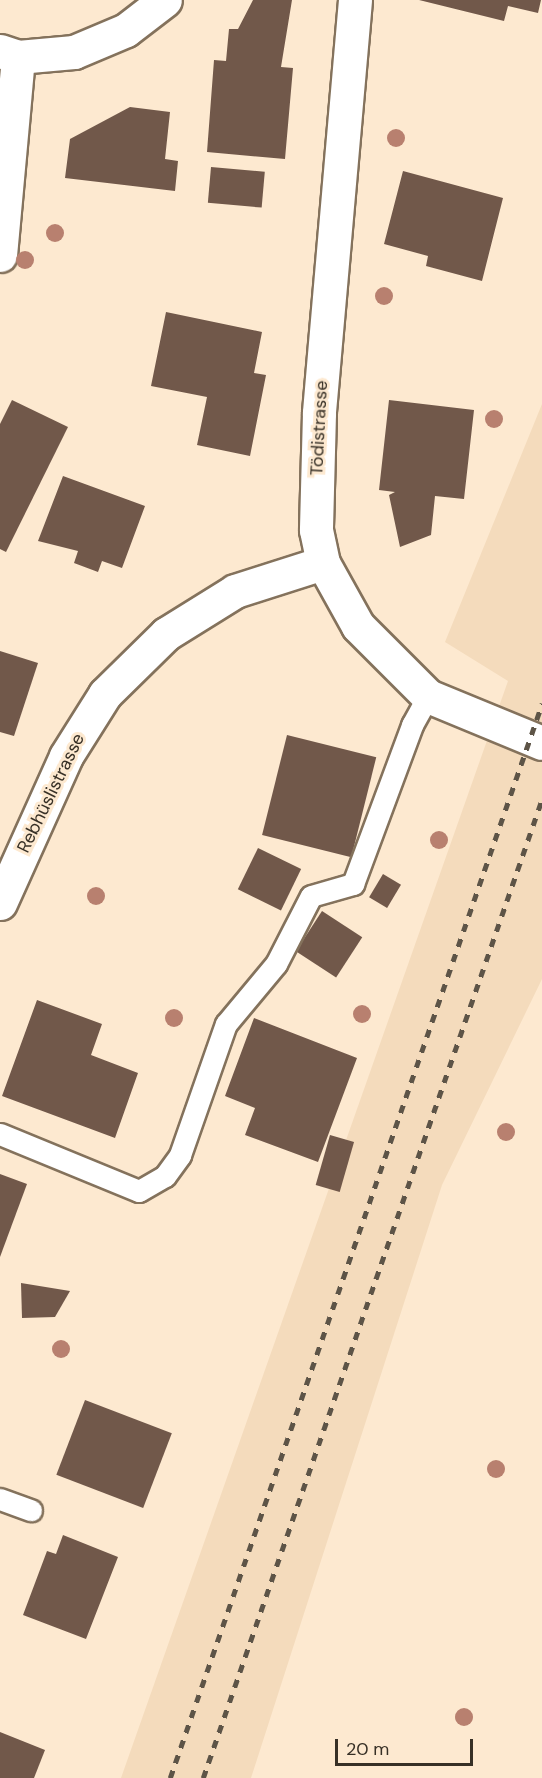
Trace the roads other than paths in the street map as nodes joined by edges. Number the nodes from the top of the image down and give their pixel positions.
1 (165, 0) edge
2 (355, 0) edge
3 (9, 54) edge
4 (0, 255) edge
5 (324, 563) junction
6 (428, 696) junction
7 (542, 743) edge
8 (0, 903) edge
9 (0, 1134) edge
10 (0, 1499) edge
11 (31, 1510) dead end

1 - 3 street
2 - 5 street, Tödistrasse
3 - 4 street
5 - 6 street, Tödistrasse
5 - 8 street, Rebhüslistrasse
6 - 7 street, Tödistrasse
6 - 9 lane
10 - 11 lane

